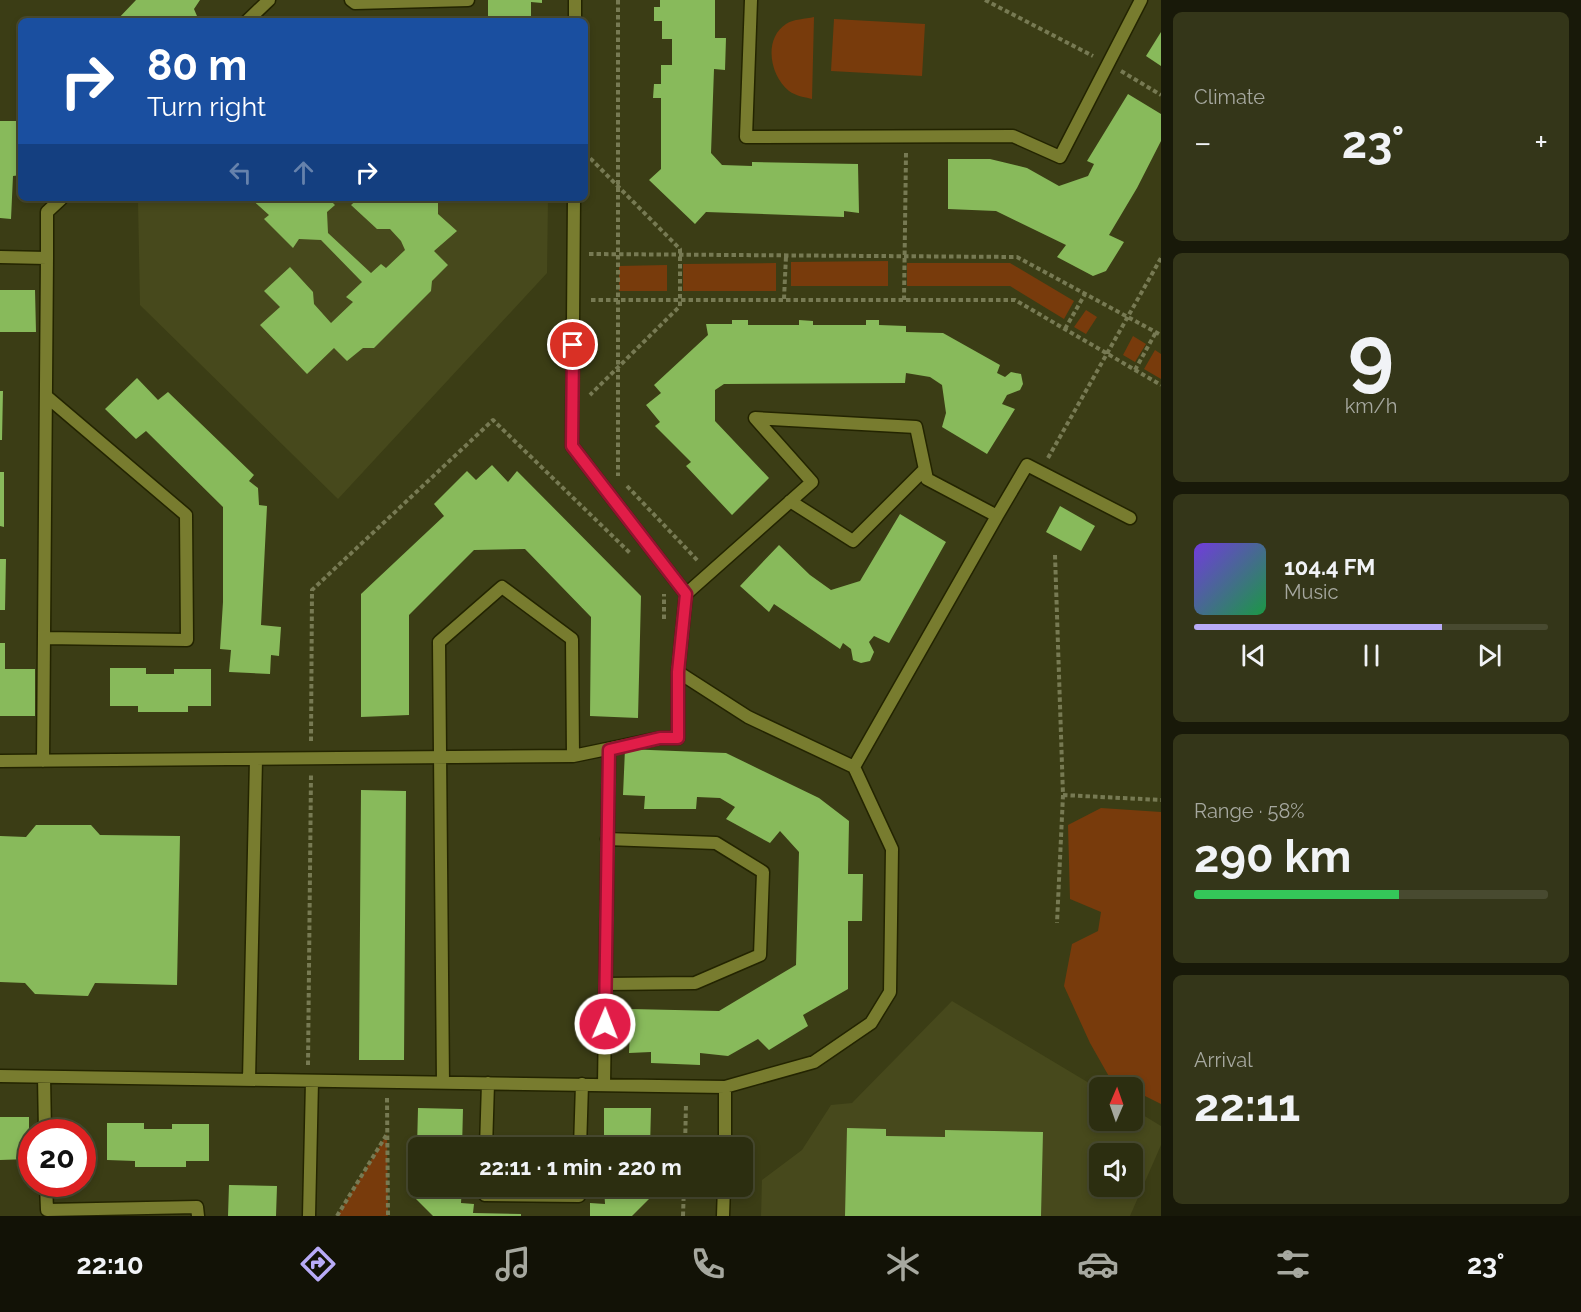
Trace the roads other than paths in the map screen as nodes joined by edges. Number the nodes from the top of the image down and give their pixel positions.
1 (269, 0) edge
2 (351, 0) edge
3 (468, 0) edge
4 (575, 0) edge
5 (751, 0) edge
6 (1141, 0) edge
7 (250, 18) edge
8 (575, 18) edge
9 (59, 201) edge
10 (574, 201) edge
11 (0, 257) edge
12 (47, 258) junction
13 (46, 396) junction
14 (925, 468) junction
15 (790, 501) junction
16 (997, 516) junction
17 (1130, 518) dead end
18 (686, 594) junction
19 (44, 638) junction
20 (678, 672) junction
21 (609, 750) junction
22 (440, 756) junction
23 (573, 756) junction
24 (256, 759) junction
25 (0, 761) edge
26 (43, 761) junction
27 (854, 767) junction
28 (607, 839) junction
29 (606, 984) junction
30 (0, 1076) edge
31 (44, 1077) junction
32 (249, 1080) junction
33 (312, 1081) junction
34 (443, 1083) junction
35 (488, 1083) junction
36 (582, 1084) junction
37 (604, 1085) junction
38 (726, 1087) junction
39 (45, 1119) edge
40 (486, 1137) edge
41 (580, 1137) edge
42 (724, 1137) edge
43 (46, 1197) edge
44 (724, 1197) edge
45 (47, 1213) edge
46 (198, 1216) edge
47 (309, 1216) edge
48 (723, 1216) edge

1 - 7 lane
2 - 3 lane
4 - 8 lane
5 - 6 lane
9 - 12 lane
10 - 18 lane
11 - 12 lane
12 - 13 lane
13 - 19 lane
13 - 19 lane
14 - 15 lane
14 - 15 lane
14 - 16 lane
15 - 18 lane
16 - 17 lane
16 - 27 lane
18 - 20 lane
19 - 26 lane
20 - 21 lane
20 - 27 lane
21 - 23 lane
21 - 28 lane
22 - 23 lane
22 - 23 lane
22 - 24 lane
22 - 34 lane
24 - 26 lane
24 - 32 lane
25 - 26 lane
27 - 38 lane
28 - 29 lane
28 - 29 lane
29 - 37 lane
30 - 31 lane
31 - 32 lane
31 - 39 lane
32 - 33 lane
33 - 34 lane
33 - 47 lane
34 - 35 lane
35 - 36 lane
35 - 40 lane
36 - 37 lane
36 - 41 lane
37 - 38 lane
38 - 42 lane
43 - 45 lane
44 - 48 lane
45 - 46 lane

